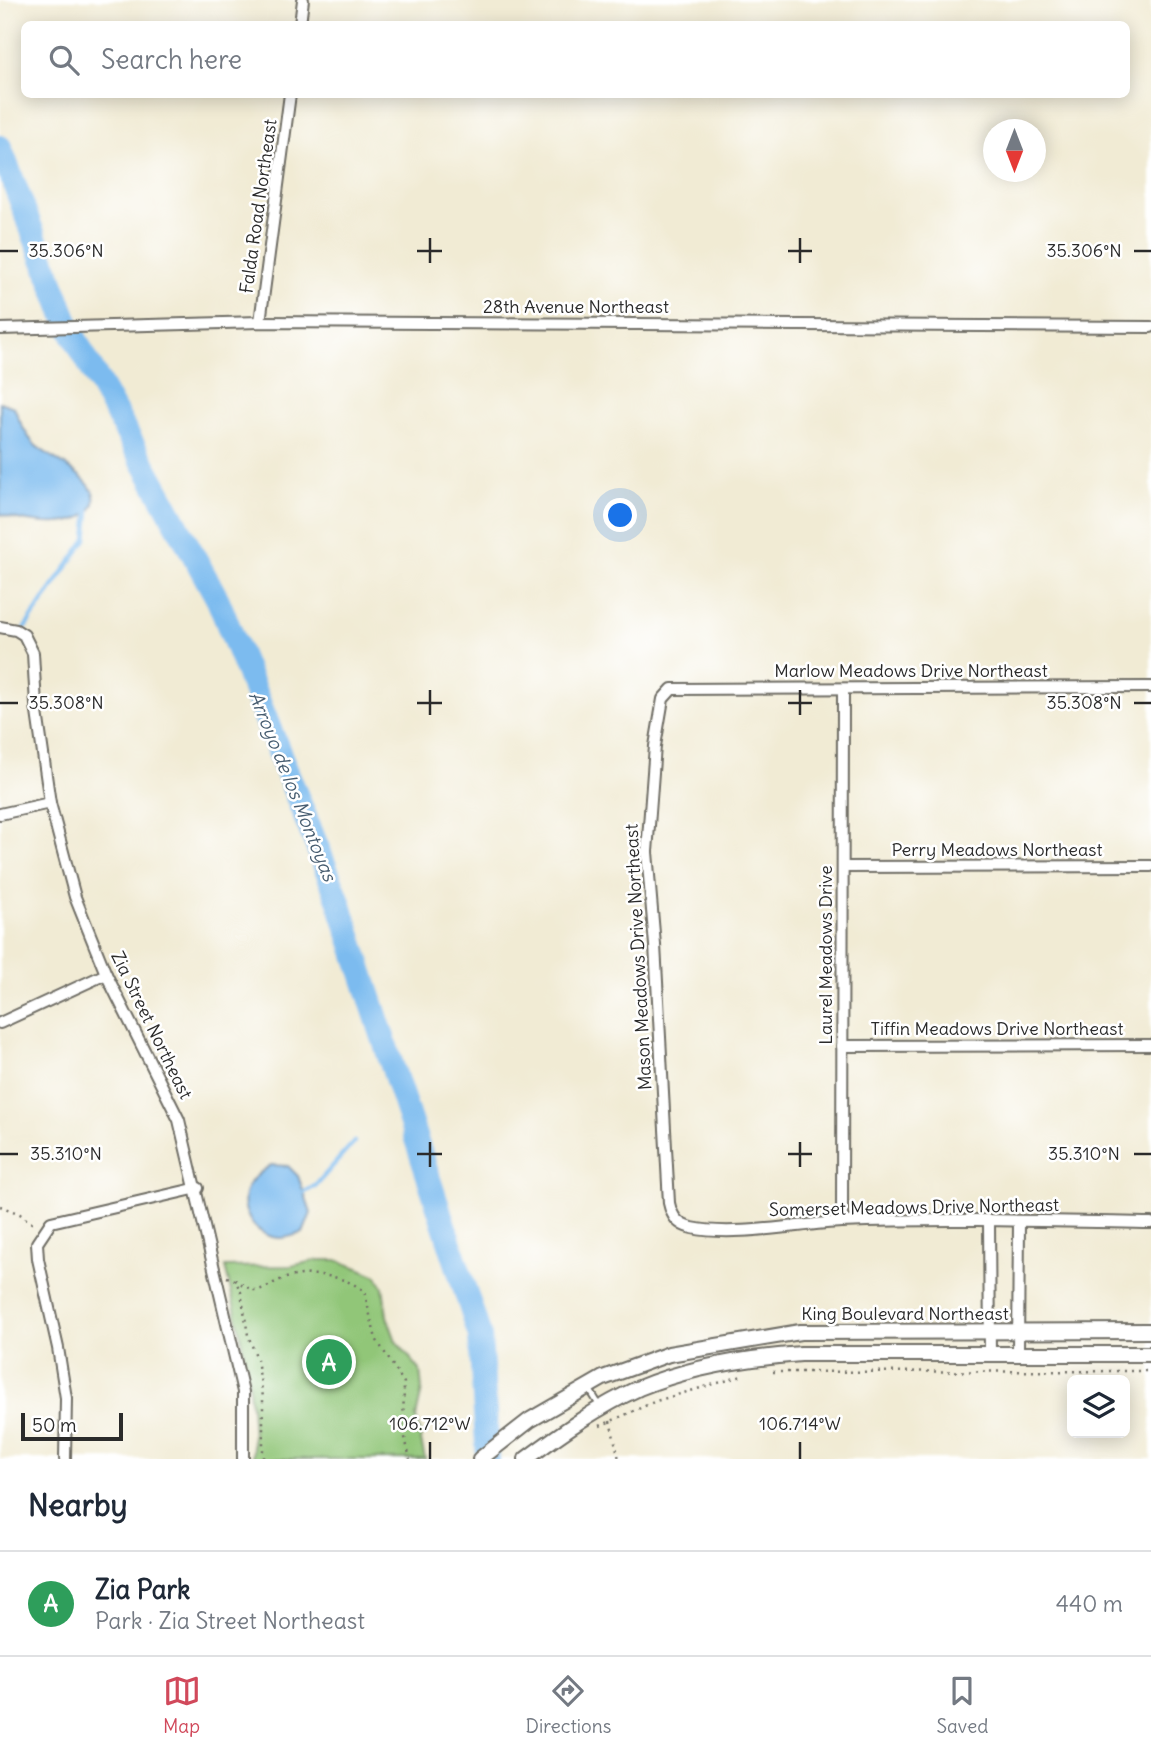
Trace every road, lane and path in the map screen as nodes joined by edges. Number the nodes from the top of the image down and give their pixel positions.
1 (303, 0) edge
2 (300, 21) edge
3 (289, 98) edge
4 (260, 322) junction
5 (1151, 327) edge
6 (0, 329) edge
7 (0, 627) edge
8 (1151, 687) edge
9 (672, 689) joint
10 (843, 689) junction
11 (50, 803) junction
12 (0, 814) edge
13 (1151, 866) edge
14 (843, 867) junction
15 (106, 974) junction
16 (0, 1023) edge
17 (1151, 1045) edge
18 (842, 1046) junction
19 (198, 1188) junction
20 (0, 1206) edge
21 (842, 1222) junction
22 (989, 1222) junction
23 (1019, 1222) junction
24 (1151, 1223) edge
25 (679, 1224) joint
26 (42, 1231) junction
27 (218, 1278) junction
28 (235, 1280) junction
29 (251, 1289) junction
30 (242, 1294) junction
31 (1151, 1331) edge
32 (989, 1332) junction
33 (1018, 1332) junction
34 (990, 1354) junction
35 (1018, 1354) junction
36 (1151, 1354) edge
37 (1151, 1371) edge
38 (763, 1373) dead end
39 (753, 1374) dead end
40 (588, 1387) junction
41 (605, 1415) junction
42 (591, 1431) dead end
43 (483, 1457) edge
44 (65, 1459) edge
45 (243, 1459) edge
46 (263, 1459) edge
47 (410, 1459) edge
48 (526, 1459) edge
49 (619, 1459) edge

1 - 2 street
3 - 4 street, Falda Road Northeast
4 - 5 street, 28th Avenue Northeast
4 - 6 street, 28th Avenue Northeast
7 - 11 street, Zia Street Northeast
8 - 10 street, Marlow Meadows Drive Northeast
9 - 10 street, Marlow Meadows Drive Northeast
9 - 25 street, Mason Meadows Drive Northeast
10 - 14 street, Laurel Meadows Drive
11 - 12 street
11 - 15 street, Zia Street Northeast
13 - 14 street, Perry Meadows Northeast
14 - 18 street, Laurel Meadows Drive
15 - 16 street
15 - 19 street, Zia Street Northeast
17 - 18 street, Tiffin Meadows Drive Northeast
18 - 21 street, Laurel Meadows Drive
19 - 26 street
19 - 27 street, Zia Street Northeast
20 - 26 path
21 - 22 street, Somerset Meadows Drive Northeast
21 - 25 street, Somerset Meadows Drive Northeast
22 - 23 street, Somerset Meadows Drive Northeast
22 - 32 street
23 - 24 street, Somerset Meadows Drive Northeast
23 - 33 street
26 - 44 street
27 - 28 path
27 - 45 street, Zia Street Northeast
28 - 29 path
28 - 30 path
29 - 30 path
29 - 47 path
30 - 46 path
31 - 33 street, King Boulevard Northeast
32 - 33 street, King Boulevard Northeast
32 - 34 street
32 - 40 street, King Boulevard Northeast
33 - 35 street
34 - 35 street
34 - 41 street
35 - 36 street
37 - 38 path
39 - 41 path
40 - 41 lane
40 - 43 street, King Boulevard Northeast
41 - 42 path
41 - 48 street
41 - 49 path

